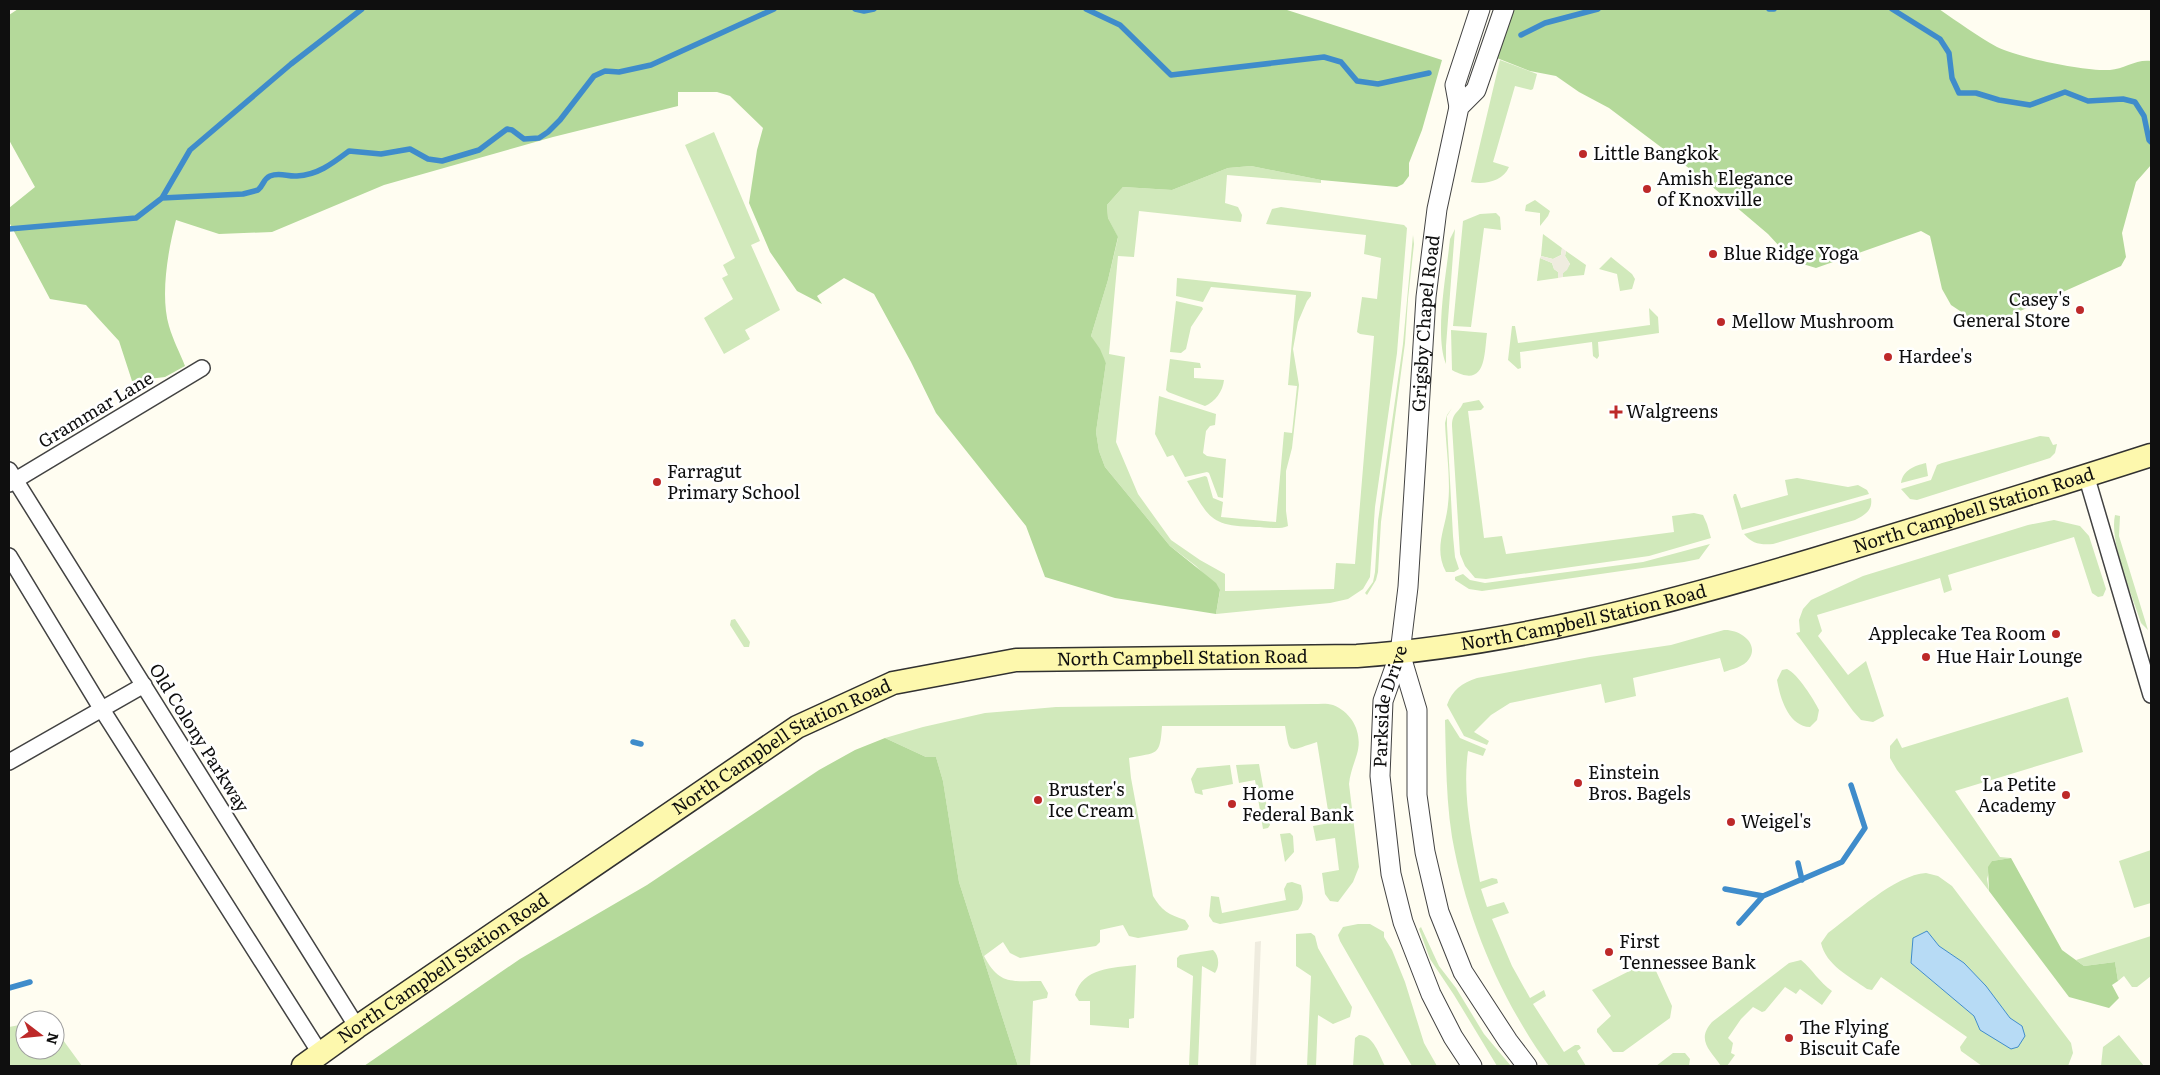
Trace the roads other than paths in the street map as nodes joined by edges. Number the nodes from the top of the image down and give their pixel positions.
1 (1480, 9) edge
2 (1504, 9) edge
3 (1459, 107) junction
4 (202, 368) dead end
5 (2151, 455) edge
6 (2086, 475) junction
7 (11, 478) edge
8 (9, 556) edge
9 (1400, 653) junction
10 (144, 685) junction
11 (2151, 695) edge
12 (102, 708) junction
13 (9, 762) edge
14 (357, 1027) junction
15 (311, 1060) edge
16 (1472, 1066) edge
17 (1527, 1066) edge

1 - 3 street
2 - 3 street
3 - 9 street, Grigsby Chapel Road
4 - 7 street, Grammar Lane
5 - 6 main road, North Campbell Station Road
6 - 9 main road, North Campbell Station Road
6 - 11 street
7 - 10 street, Old Colony Parkway
8 - 12 street
9 - 14 main road, North Campbell Station Road
9 - 16 street, Parkside Drive
9 - 17 street, Parkside Drive
10 - 12 street
10 - 14 street, Old Colony Parkway
12 - 13 street
12 - 15 street
14 - 15 main road, North Campbell Station Road

